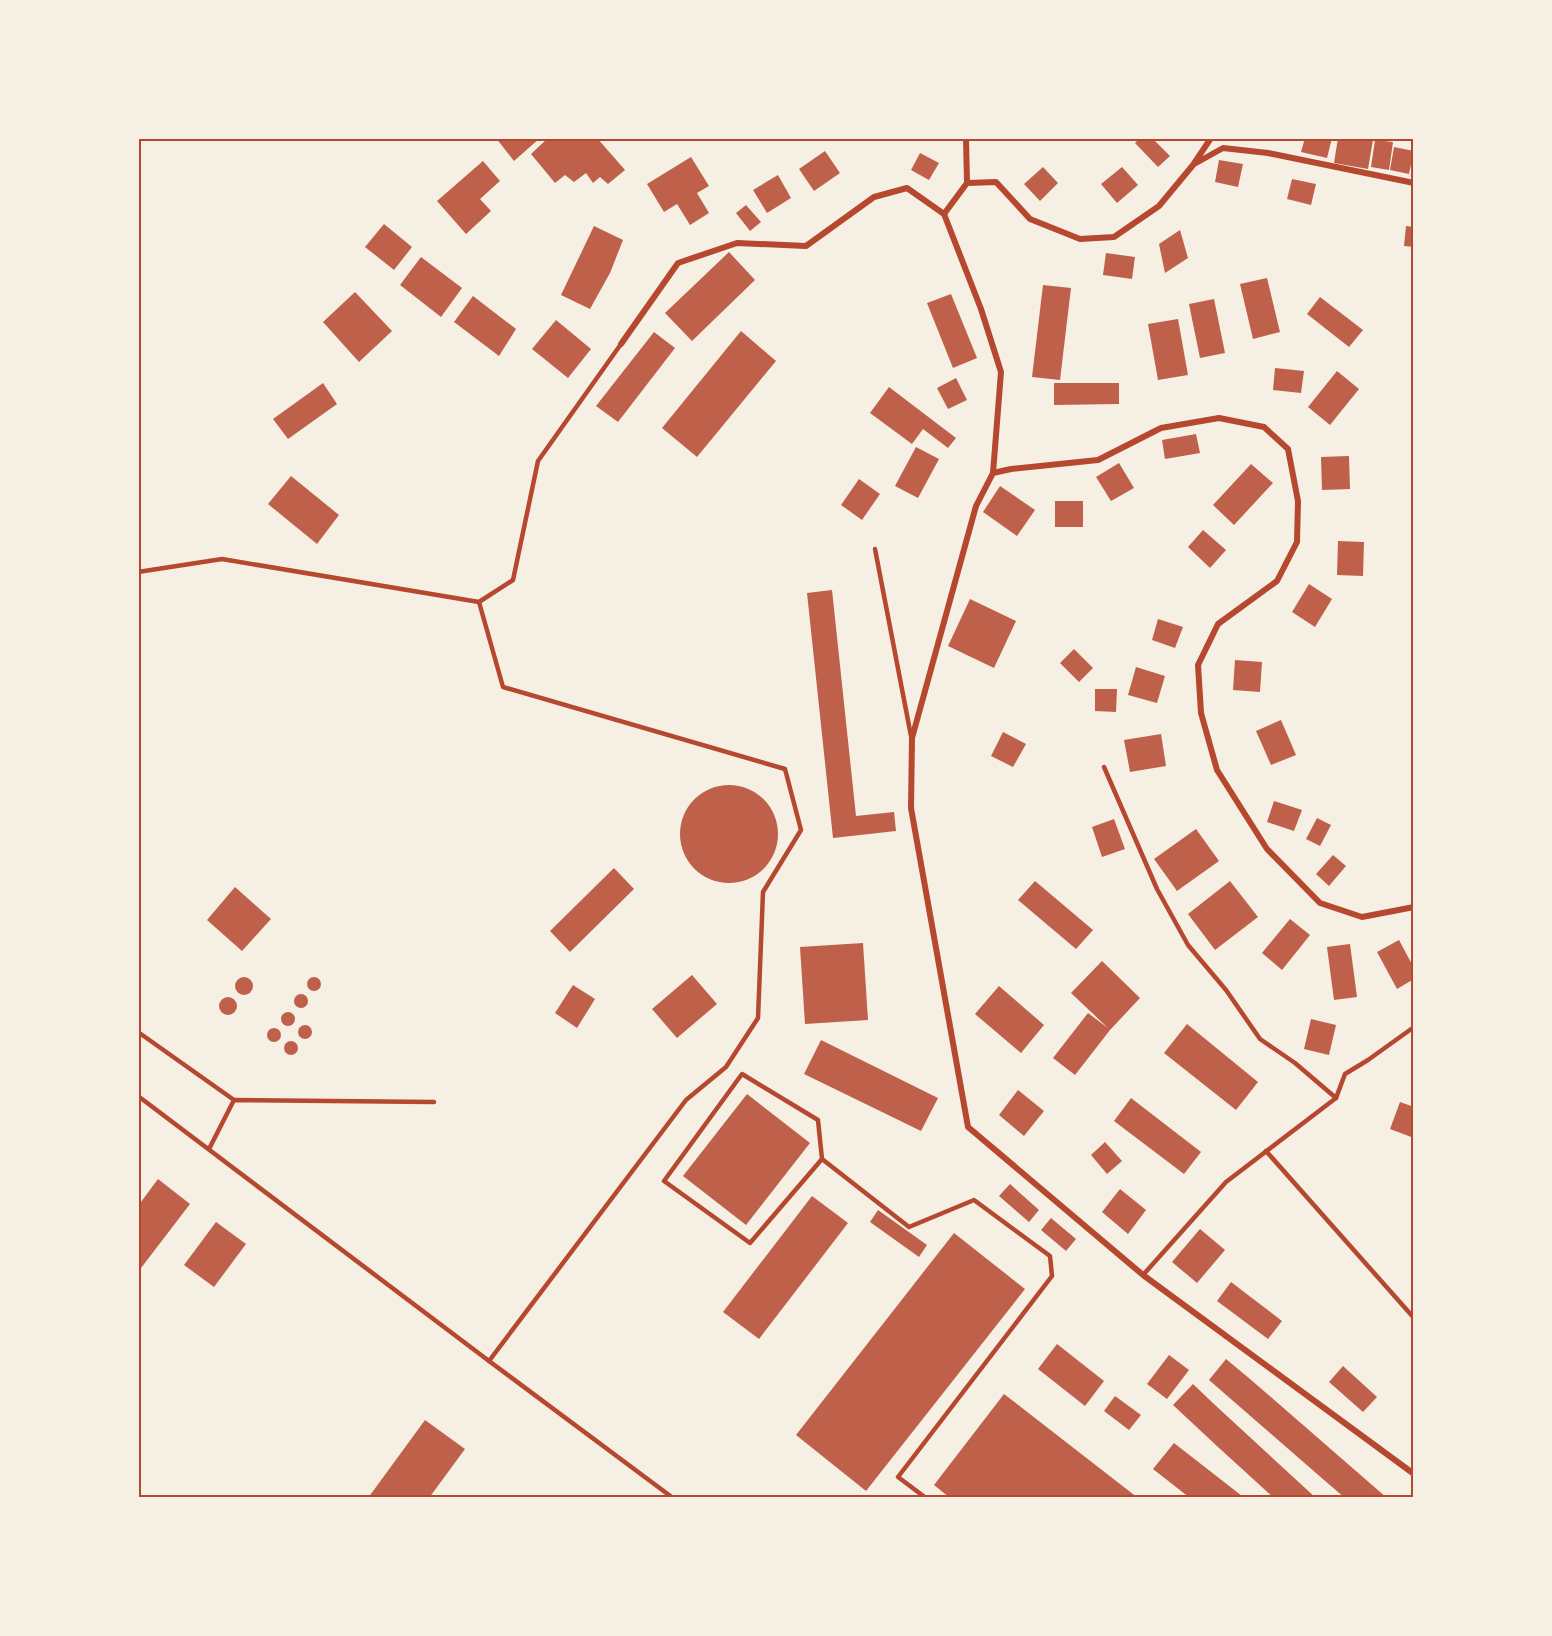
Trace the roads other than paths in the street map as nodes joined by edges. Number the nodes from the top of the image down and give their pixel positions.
1 (966, 138) edge
2 (1211, 138) edge
3 (1193, 165) junction
4 (967, 183) junction
5 (1414, 183) edge
6 (944, 214) junction
7 (621, 344) joint
8 (993, 473) junction
9 (875, 549) dead end
10 (138, 572) edge
11 (479, 602) junction
12 (912, 738) junction
13 (1104, 767) dead end
14 (1414, 907) edge
15 (1414, 1027) edge
16 (138, 1032) edge
17 (138, 1096) edge
18 (1336, 1098) junction
19 (234, 1100) junction
20 (434, 1102) dead end
21 (209, 1149) junction
22 (1266, 1150) junction
23 (822, 1159) junction
24 (1143, 1275) junction
25 (1414, 1318) edge
26 (489, 1361) junction
27 (1414, 1474) edge
28 (673, 1498) edge
29 (926, 1498) edge

1 - 4 street
2 - 3 street
3 - 4 street
3 - 5 street
4 - 6 street
6 - 7 street
6 - 8 street
7 - 11 lane
8 - 12 street
8 - 14 street
9 - 12 lane
10 - 11 lane
11 - 26 lane
12 - 24 street
13 - 18 lane
15 - 18 lane
16 - 19 lane
17 - 21 lane
18 - 22 lane
19 - 20 lane
19 - 21 lane
21 - 26 lane
22 - 24 lane
22 - 25 lane
23 - 23 lane
23 - 29 lane
24 - 27 street
26 - 28 lane

